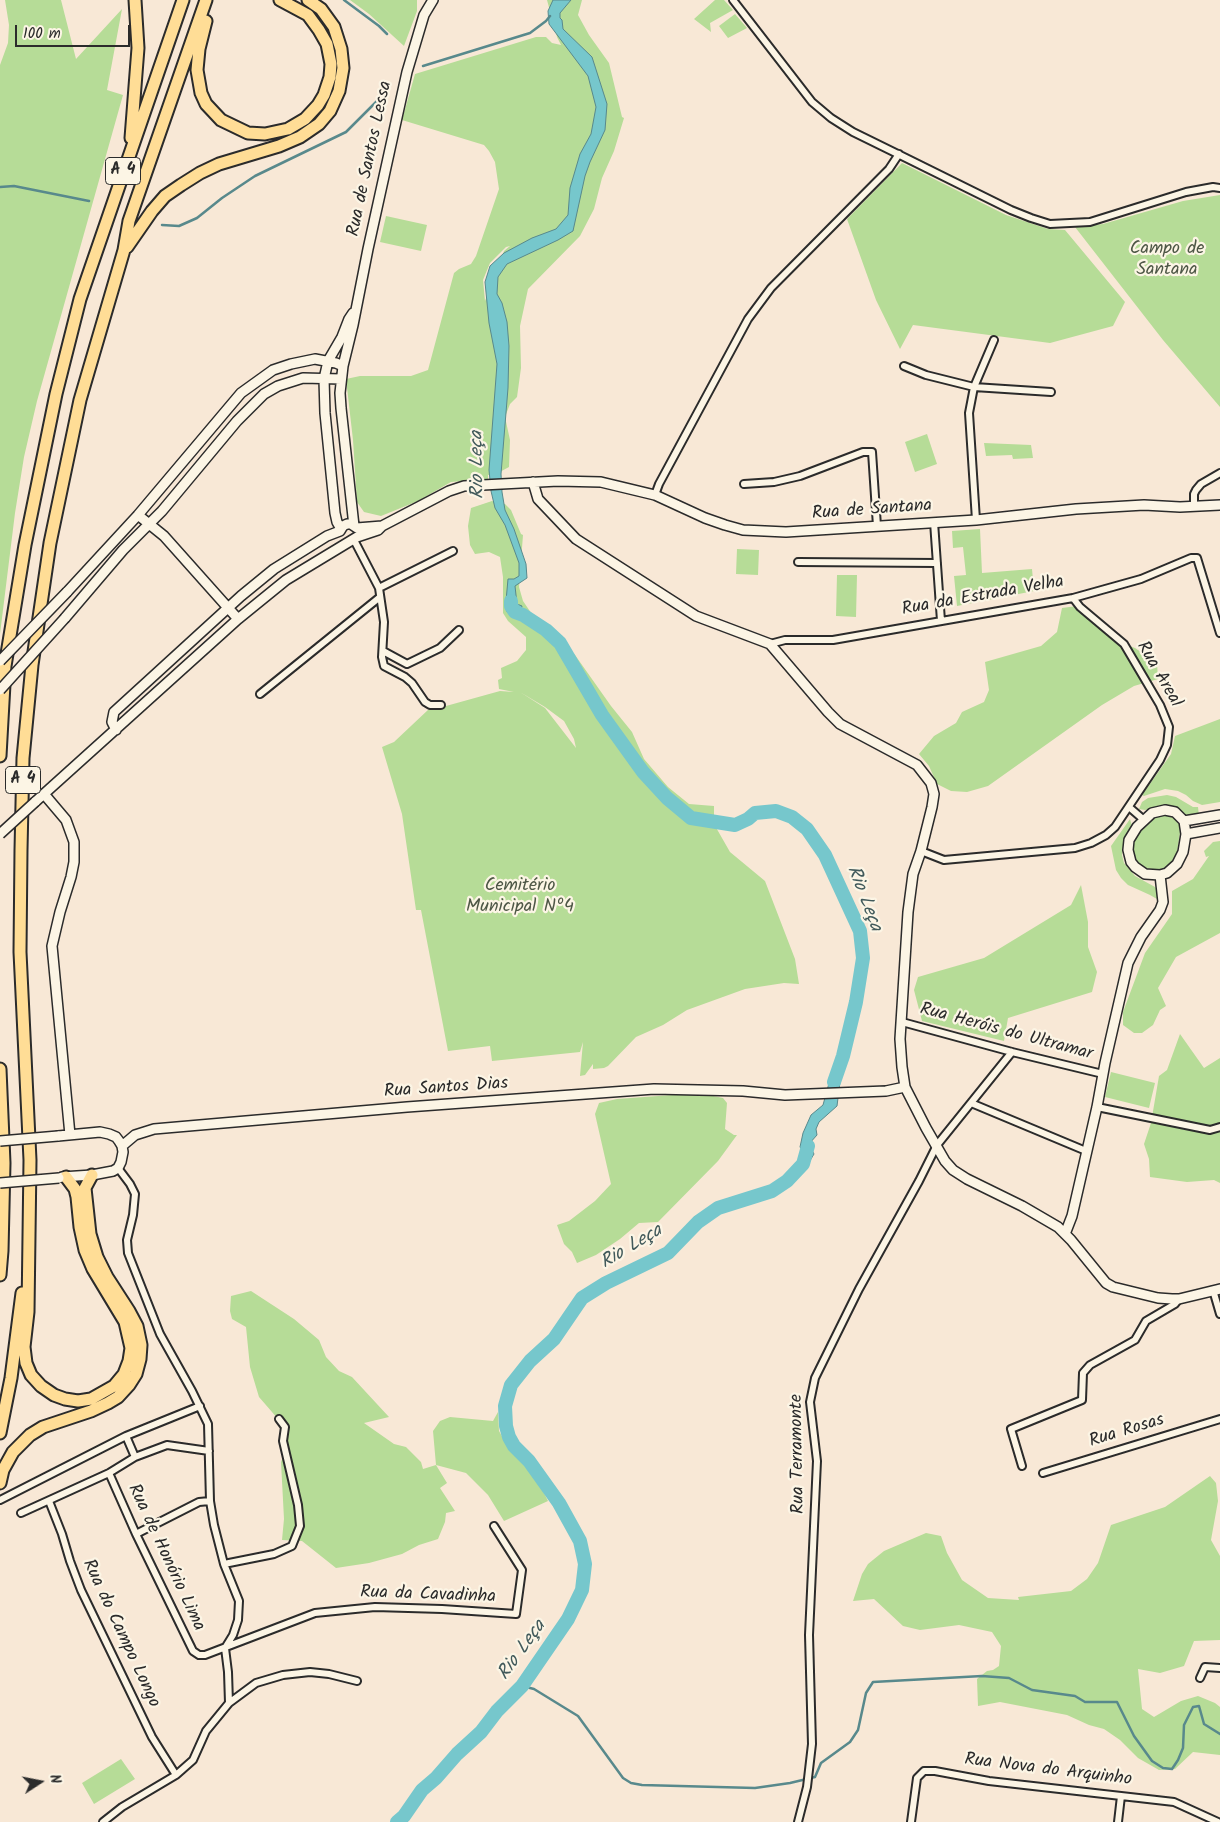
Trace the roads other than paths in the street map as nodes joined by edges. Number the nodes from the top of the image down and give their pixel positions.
1 (135, 0) edge
2 (183, 0) edge
3 (207, 0) edge
4 (280, 0) edge
5 (308, 0) edge
6 (424, 0) edge
7 (433, 0) edge
8 (732, 0) edge
9 (424, 15) junction
10 (130, 150) junction
11 (899, 154) junction
12 (1220, 188) edge
13 (124, 250) junction
14 (355, 311) junction
15 (994, 340) dead end
16 (328, 361) junction
17 (343, 366) junction
18 (904, 366) dead end
19 (324, 379) junction
20 (342, 379) junction
21 (974, 386) junction
22 (1051, 392) dead end
23 (213, 425) junction
24 (226, 435) junction
25 (1220, 473) edge
26 (533, 482) junction
27 (744, 484) dead end
28 (655, 495) junction
29 (1220, 505) edge
30 (1194, 507) junction
31 (138, 515) junction
32 (976, 520) junction
33 (934, 522) junction
34 (149, 524) junction
35 (877, 526) junction
36 (340, 530) junction
37 (354, 535) junction
38 (453, 550) dead end
39 (798, 562) dead end
40 (937, 563) junction
41 (379, 588) junction
42 (380, 597) junction
43 (1073, 598) junction
44 (228, 607) junction
45 (238, 619) junction
46 (941, 621) junction
47 (459, 630) dead end
48 (1220, 633) edge
49 (770, 644) junction
50 (383, 651) junction
51 (0, 661) edge
52 (0, 690) edge
53 (260, 694) dead end
54 (441, 705) dead end
55 (116, 730) junction
56 (0, 756) edge
57 (44, 794) junction
58 (1129, 808) junction
59 (1220, 815) edge
60 (1144, 820) junction
61 (1184, 821) junction
62 (1220, 828) edge
63 (0, 834) edge
64 (1186, 834) junction
65 (921, 851) junction
66 (1160, 875) junction
67 (902, 1022) junction
68 (1012, 1052) junction
69 (0, 1069) edge
70 (1103, 1074) junction
71 (905, 1087) junction
72 (971, 1103) junction
73 (1097, 1107) junction
74 (1220, 1127) edge
75 (70, 1135) junction
76 (0, 1141) edge
77 (937, 1145) junction
78 (122, 1146) junction
79 (1086, 1151) junction
80 (118, 1168) junction
81 (92, 1175) junction
82 (63, 1177) junction
83 (0, 1184) edge
84 (1065, 1234) junction
85 (29, 1247) junction
86 (0, 1275) edge
87 (1216, 1290) edge
88 (1179, 1299) junction
89 (1220, 1314) edge
90 (200, 1406) junction
91 (1220, 1419) edge
92 (279, 1420) dead end
93 (0, 1433) edge
94 (126, 1436) junction
95 (209, 1451) junction
96 (135, 1457) junction
97 (1022, 1466) dead end
98 (109, 1473) junction
99 (1043, 1473) dead end
100 (0, 1483) edge
101 (0, 1500) edge
102 (49, 1501) junction
103 (210, 1501) junction
104 (22, 1513) dead end
105 (494, 1526) dead end
106 (136, 1534) junction
107 (224, 1564) junction
108 (225, 1648) junction
109 (1220, 1668) edge
110 (1200, 1678) dead end
111 (357, 1680) dead end
112 (229, 1703) junction
113 (176, 1775) junction
114 (1121, 1796) junction
115 (102, 1822) edge
116 (798, 1822) edge
117 (912, 1822) edge
118 (1118, 1822) edge
119 (1218, 1822) edge

1 - 10 highway
2 - 10 highway, A 4
3 - 4 highway
3 - 13 highway, A 4
5 - 13 highway
6 - 9 street, Rua de Santos Lessa
7 - 9 street, Rua de Santos Lessa
8 - 11 street
9 - 14 street, Rua de Santos Lessa
10 - 56 highway, A 4
11 - 12 street
11 - 28 street
13 - 85 highway, A 4
14 - 16 street, Rua de Santos Lessa
14 - 17 street, Rua de Santos Lessa
15 - 21 street
16 - 17 street
16 - 19 street, Rua de Santos Lessa
16 - 23 street
17 - 20 street, Rua de Santos Lessa
18 - 21 street
19 - 20 street
19 - 24 street
19 - 36 street, Rua de Santos Lessa
20 - 37 street, Rua de Santos Lessa
21 - 22 street
21 - 32 street
23 - 24 street
23 - 31 street
24 - 34 street
25 - 30 street
26 - 28 street, Rua de Santana
26 - 37 street, Rua de Santana
26 - 49 street
27 - 35 street
28 - 35 street, Rua de Santana
29 - 30 street, Rua de Santana
30 - 32 street, Rua de Santana
31 - 34 street
31 - 51 street, bridge
32 - 33 street, Rua de Santana
33 - 35 street, Rua de Santana
33 - 40 street
34 - 44 street
34 - 52 street, bridge
36 - 37 street
36 - 37 street
36 - 44 street
37 - 41 street
37 - 45 street
38 - 41 street
39 - 40 street
40 - 46 street
41 - 42 street
42 - 50 street
42 - 53 street
43 - 46 street, Rua da Estrada Velha
43 - 48 street, Rua da Estrada Velha
43 - 58 street, Rua Areal
44 - 45 street
44 - 55 street
45 - 55 street
46 - 49 street, Rua da Estrada Velha
47 - 50 street
49 - 65 street
50 - 54 street
55 - 57 street
57 - 63 street, bridge
57 - 75 street
58 - 60 street
58 - 65 street, Rua Areal
59 - 61 street
60 - 61 street
60 - 66 street
61 - 64 street
62 - 64 street
64 - 66 street
65 - 67 street
66 - 70 street
67 - 68 street, Rua Heróis do Ultramar
67 - 71 street
68 - 70 street, Rua Heróis do Ultramar
68 - 72 street, Rua Terramonte
69 - 86 highway
70 - 73 street
71 - 77 street
71 - 78 street, Rua Santos Dias
72 - 77 street, Rua Terramonte
72 - 79 street
73 - 74 street
73 - 79 street
75 - 76 street, bridge
75 - 78 street
77 - 84 street
77 - 116 street, Rua Terramonte
78 - 80 street
79 - 84 street
80 - 81 street
80 - 90 street
81 - 82 street
81 - 100 highway
82 - 83 street, bridge
82 - 85 highway
84 - 88 street
85 - 93 highway, A 4
87 - 88 street
87 - 89 street
88 - 97 street
90 - 94 street
90 - 95 street
91 - 99 street, Rua Rosas
92 - 107 street
94 - 96 street
94 - 101 street
95 - 96 street
95 - 103 street
96 - 98 street
98 - 102 street
98 - 106 street, Rua de Honório Lima
102 - 104 street
102 - 113 street, Rua do Campo Longo
103 - 106 street
103 - 107 street
105 - 108 street, Rua da Cavadinha
106 - 108 street, Rua de Honório Lima
107 - 108 street
108 - 112 street
109 - 110 street
111 - 112 street
112 - 113 street
113 - 115 street
114 - 117 street, Rua Nova do Arquinho
114 - 118 street
114 - 119 street, Rua Nova do Arquinho

